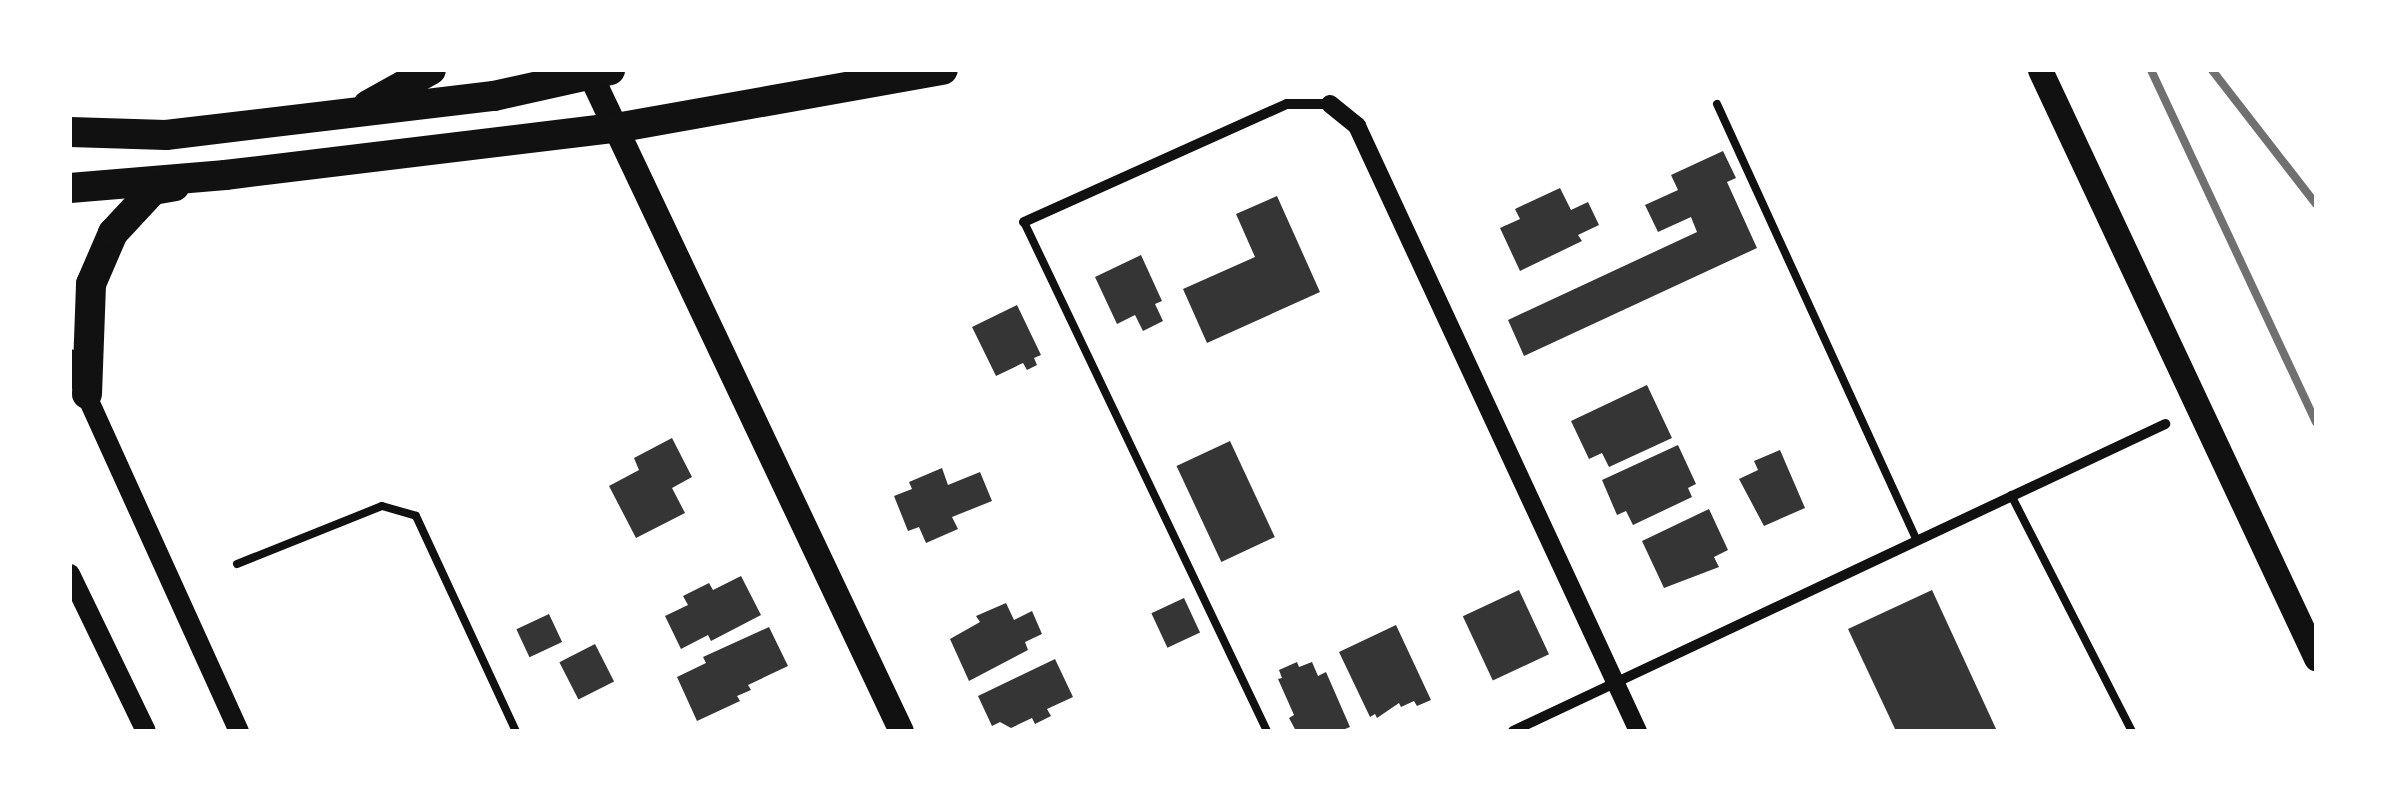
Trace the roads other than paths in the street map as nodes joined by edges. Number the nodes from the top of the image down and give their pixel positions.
1 (431, 70) edge
2 (943, 70) edge
3 (2040, 70) edge
4 (596, 72) edge
5 (1330, 104) joint
6 (1717, 104) dead end
7 (354, 113) junction
8 (616, 128) junction
9 (70, 132) edge
10 (225, 175) junction
11 (70, 188) edge
12 (1024, 222) joint
13 (70, 359) edge
14 (87, 394) junction
15 (2166, 424) dead end
16 (2011, 495) junction
17 (1916, 538) junction
18 (237, 564) dead end
19 (70, 574) edge
20 (2316, 658) edge
21 (1615, 682) junction
22 (146, 731) edge
23 (239, 731) edge
24 (516, 731) edge
25 (901, 731) edge
26 (1267, 731) edge
27 (1513, 731) edge
28 (1638, 731) edge
29 (2132, 731) edge

1 - 7 highway
2 - 8 highway
3 - 20 main road
4 - 7 highway
4 - 8 main road
5 - 12 street
5 - 21 street
6 - 17 lane
7 - 9 highway
8 - 10 highway
8 - 25 main road
10 - 11 highway
10 - 14 highway
12 - 26 lane
13 - 14 main road
14 - 23 main road
15 - 16 street
16 - 17 street
16 - 29 lane
17 - 21 street
18 - 24 lane
19 - 22 main road
21 - 27 street
21 - 28 street

